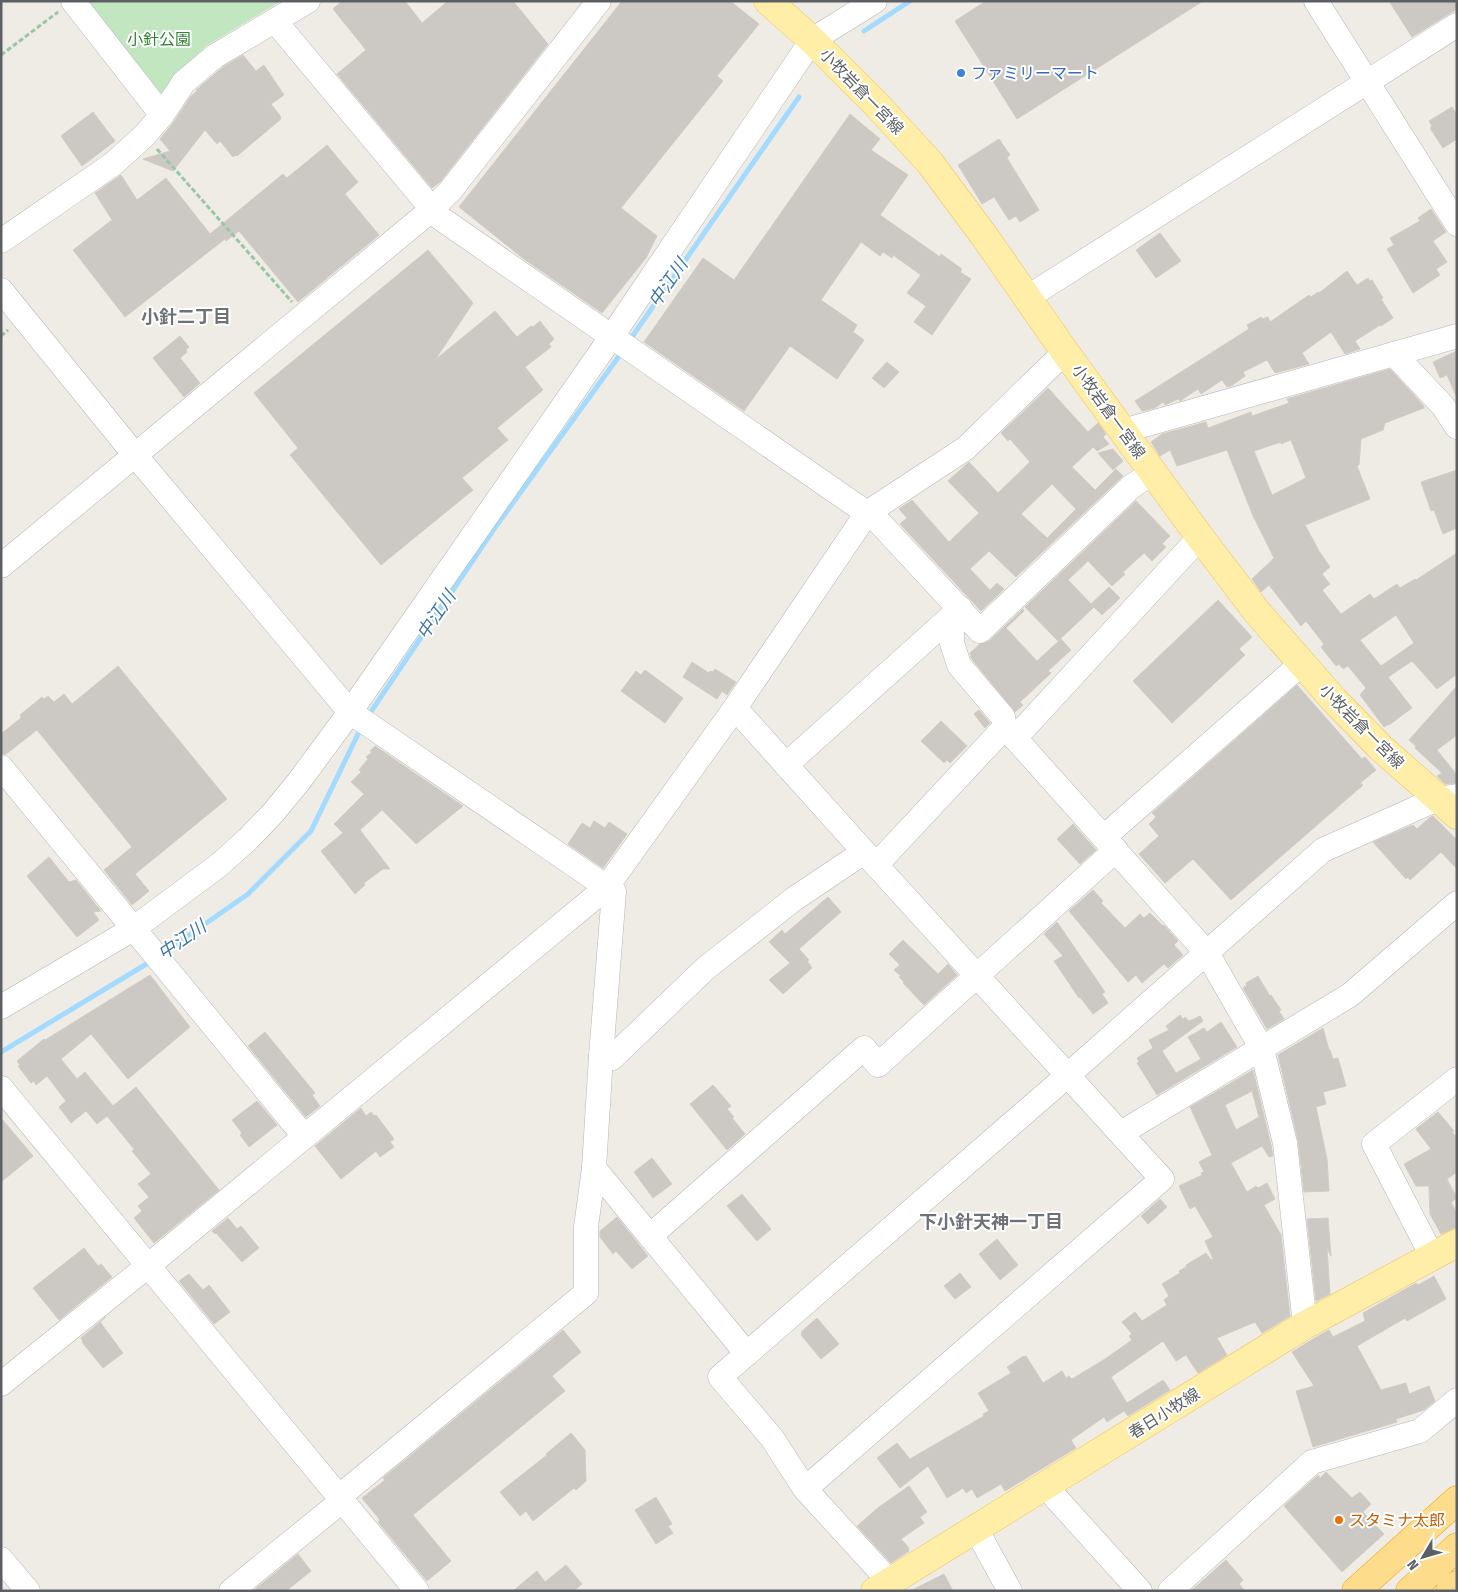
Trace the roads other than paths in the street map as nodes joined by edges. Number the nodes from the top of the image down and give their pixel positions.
1 (308, 1) edge
2 (599, 1) edge
3 (768, 1) edge
4 (875, 1) edge
5 (1316, 1) edge
6 (69, 4) edge
7 (275, 21) junction
8 (1457, 25) edge
9 (812, 40) junction
10 (1367, 81) junction
11 (162, 114) junction
12 (431, 210) junction
13 (1457, 224) edge
14 (1, 241) edge
15 (1, 290) edge
16 (1028, 297) junction
17 (1457, 336) edge
18 (614, 338) junction
19 (1066, 352) junction
20 (1394, 354) junction
21 (1457, 427) edge
22 (1123, 431) junction
23 (135, 455) junction
24 (1153, 472) junction
25 (867, 513) junction
26 (1200, 537) junction
27 (1, 566) edge
28 (956, 612) junction
29 (1301, 664) junction
30 (735, 708) junction
31 (352, 714) junction
32 (1010, 732) junction
33 (786, 765) junction
34 (1, 767) edge
35 (1450, 803) edge
36 (1110, 844) junction
37 (870, 858) junction
38 (606, 888) junction
39 (1457, 903) edge
40 (138, 934) junction
41 (1207, 953) junction
42 (977, 976) junction
43 (1, 1006) edge
44 (1262, 1049) junction
45 (601, 1056) junction
46 (1068, 1075) junction
47 (1457, 1078) edge
48 (1, 1088) edge
49 (1121, 1133) junction
50 (304, 1136) junction
51 (594, 1168) junction
52 (650, 1236) junction
53 (1457, 1242) edge
54 (1432, 1256) junction
55 (149, 1265) junction
56 (1305, 1325) junction
57 (747, 1354) junction
58 (1, 1384) edge
59 (1457, 1400) edge
60 (1046, 1486) junction
61 (805, 1489) junction
62 (341, 1498) junction
63 (1457, 1500) edge
64 (1457, 1517) edge
65 (976, 1529) junction
66 (1457, 1547) edge
67 (1, 1559) edge
68 (1457, 1572) edge
69 (1457, 1585) edge
70 (883, 1586) edge
71 (28, 1591) edge
72 (231, 1591) edge
73 (417, 1591) edge
74 (1010, 1591) edge
75 (1140, 1591) edge
76 (1170, 1591) edge
77 (1356, 1591) edge
78 (1375, 1591) edge
79 (1410, 1591) edge
80 (1436, 1591) edge
81 (1450, 1591) edge

1 - 7 street
2 - 12 street
3 - 9 main road, 小牧岩倉一宮線
4 - 9 street
5 - 10 street
6 - 11 street
7 - 11 street
7 - 12 street
8 - 10 street
9 - 16 main road, 小牧岩倉一宮線
9 - 18 street
10 - 13 street
10 - 16 street
11 - 14 street
12 - 18 street
12 - 23 street
15 - 23 street
16 - 19 main road, 小牧岩倉一宮線
17 - 20 street
18 - 25 street
18 - 31 street
19 - 22 main road, 小牧岩倉一宮線
19 - 25 street
20 - 21 street
20 - 22 street
22 - 24 main road, 小牧岩倉一宮線
23 - 27 street
23 - 31 street
24 - 26 main road, 小牧岩倉一宮線
24 - 28 street
25 - 28 street
25 - 30 street
26 - 29 main road, 小牧岩倉一宮線
26 - 32 street
28 - 32 street
28 - 33 street
29 - 35 main road, 小牧岩倉一宮線
29 - 36 street
30 - 33 street
30 - 38 street
31 - 38 street
31 - 40 street
32 - 36 street
32 - 37 street
33 - 37 street
34 - 40 street
35 - 41 street
36 - 41 street
36 - 42 street
37 - 42 street
37 - 45 street
38 - 45 street
38 - 50 street
39 - 44 street
40 - 43 street
40 - 50 street
41 - 44 street
41 - 46 street
42 - 46 street
42 - 52 street
44 - 49 street
44 - 56 street
45 - 51 street
46 - 49 street
46 - 57 street
47 - 54 street
48 - 55 street
49 - 61 street
50 - 55 street
51 - 52 street
51 - 62 street
52 - 57 street
53 - 54 main road, 春日小牧線
54 - 56 main road, 春日小牧線
55 - 58 street
55 - 62 street
56 - 60 main road, 春日小牧線
57 - 61 street
59 - 76 street
60 - 65 main road, 春日小牧線
60 - 75 street
61 - 70 street
62 - 72 street
62 - 73 street
63 - 77 highway
64 - 78 highway
65 - 70 main road, 春日小牧線
65 - 74 street
66 - 79 highway
67 - 71 street
68 - 80 highway
69 - 81 highway

